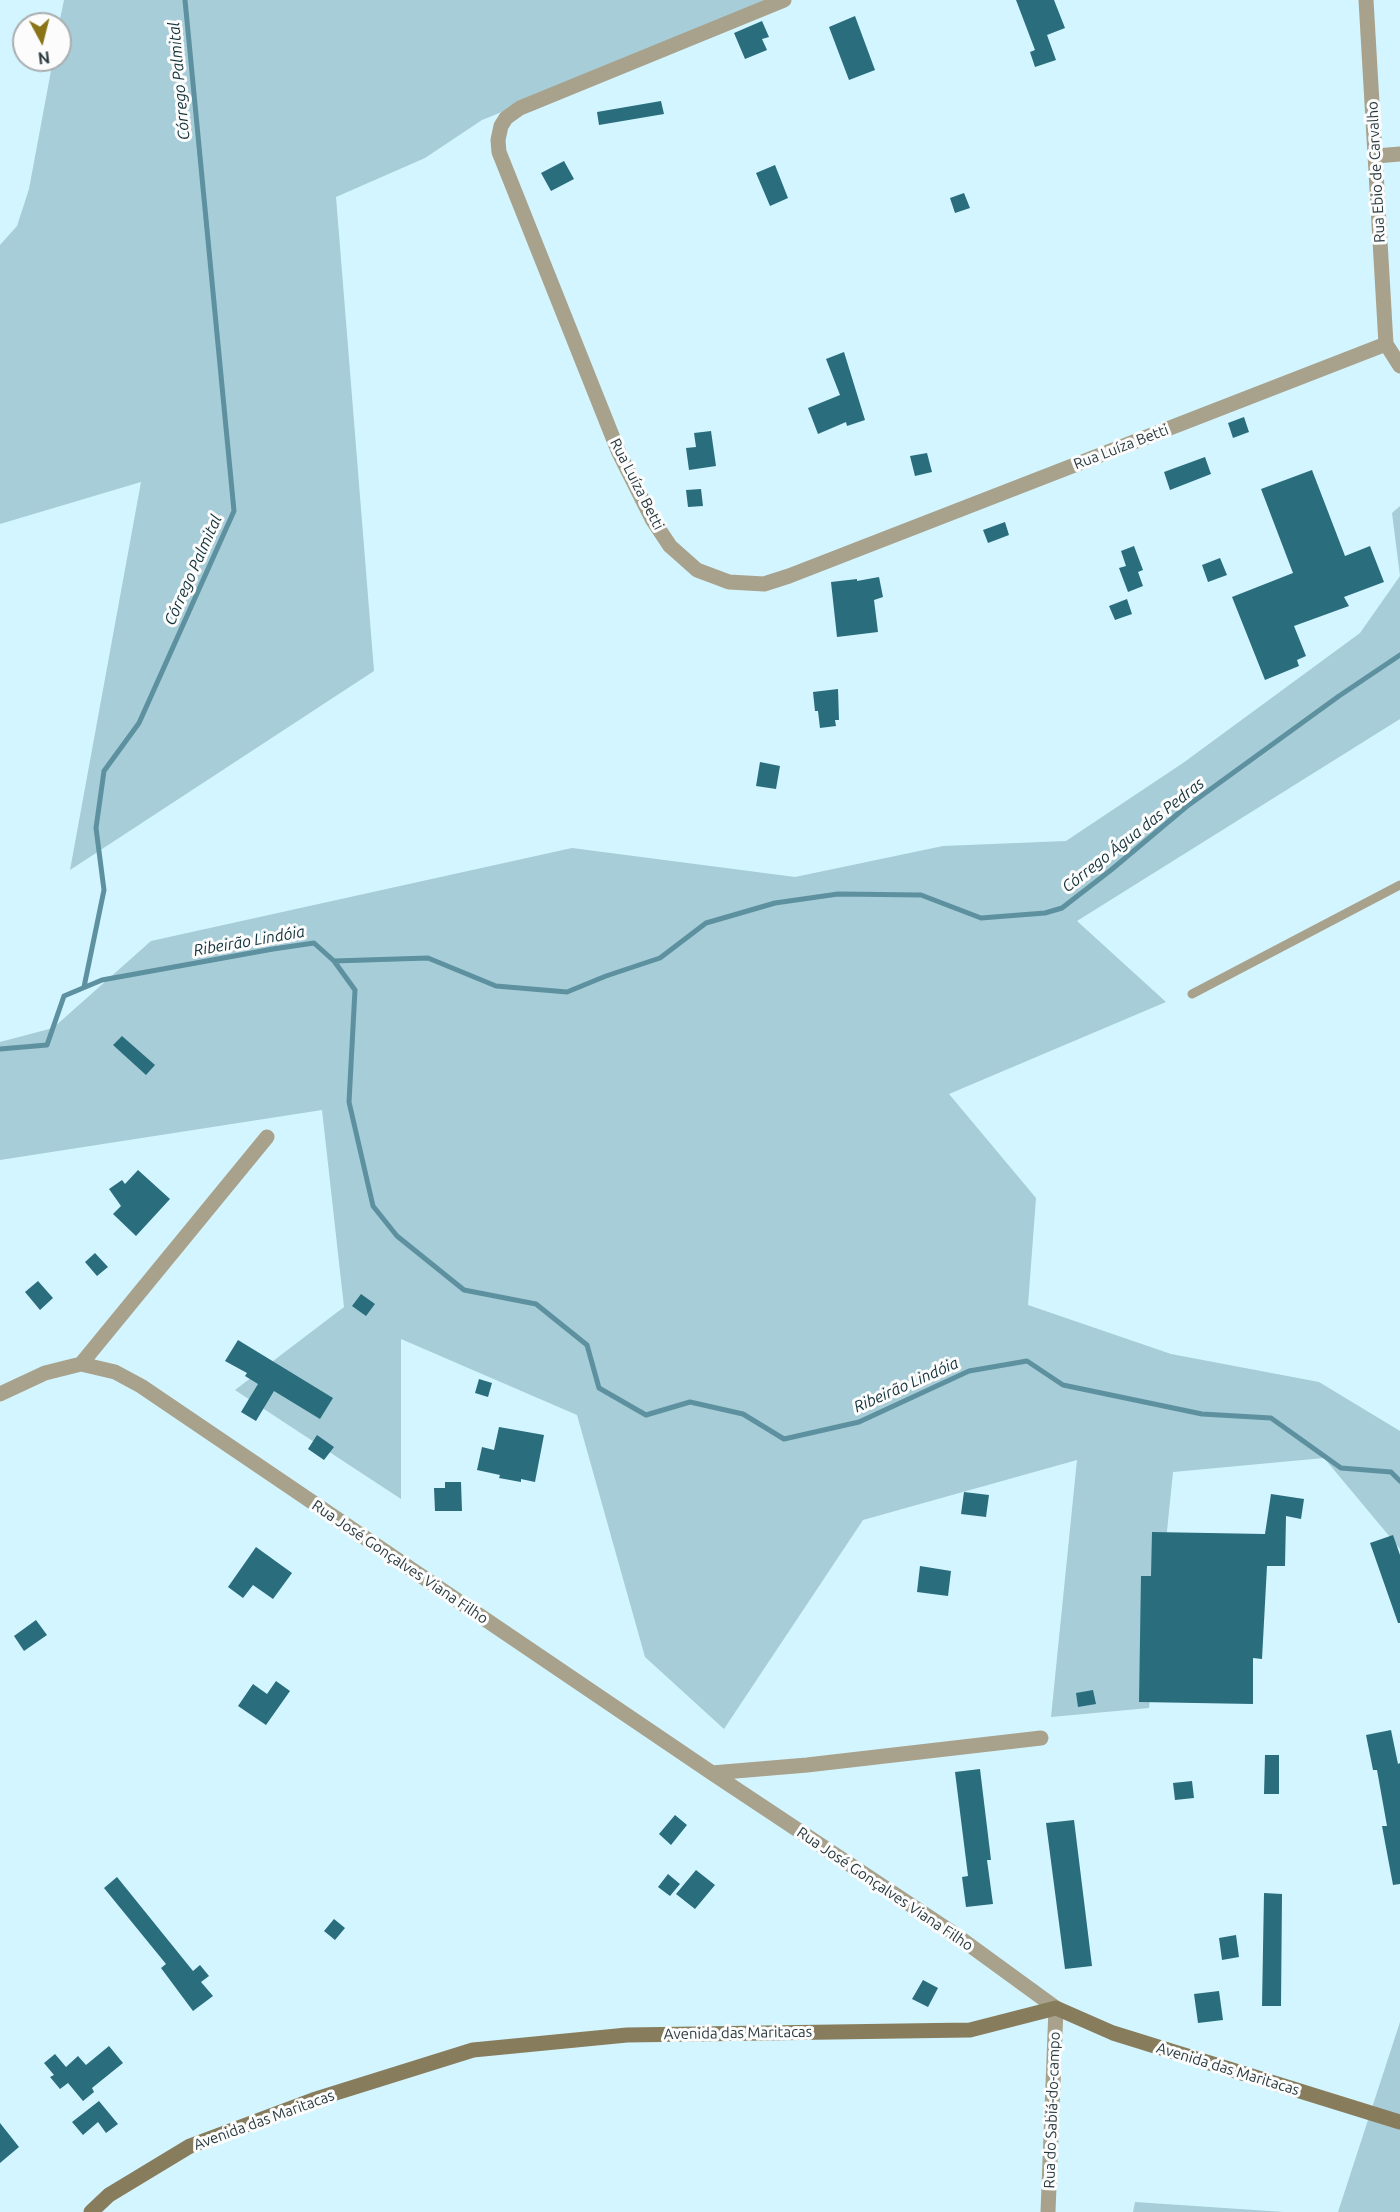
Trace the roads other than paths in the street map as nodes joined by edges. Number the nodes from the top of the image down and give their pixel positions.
1 (784, 0) edge
2 (1366, 0) edge
3 (1400, 154) edge
4 (1376, 156) junction
5 (1386, 344) junction
6 (1400, 366) edge
7 (1400, 885) edge
8 (1192, 994) dead end
9 (267, 1137) dead end
10 (81, 1365) junction
11 (0, 1394) edge
12 (1041, 1738) dead end
13 (712, 1773) junction
14 (1056, 2008) junction
15 (1395, 2120) edge
16 (91, 2212) edge
17 (1048, 2212) edge

1 - 5 street, Rua Luíza Betti
2 - 4 street, Rua Ebio de Carvalho
3 - 4 street
4 - 5 street, Rua Ebio de Carvalho
5 - 6 street
7 - 8 lane
9 - 10 street
10 - 11 street, Rua José Gonçalves Viana Filho
10 - 13 street, Rua José Gonçalves Viana Filho
12 - 13 street
13 - 14 street, Rua José Gonçalves Viana Filho
14 - 15 street, Avenida das Maritacas
14 - 16 street, Avenida das Maritacas
14 - 17 street, Rua do Sabiá-do-campo

